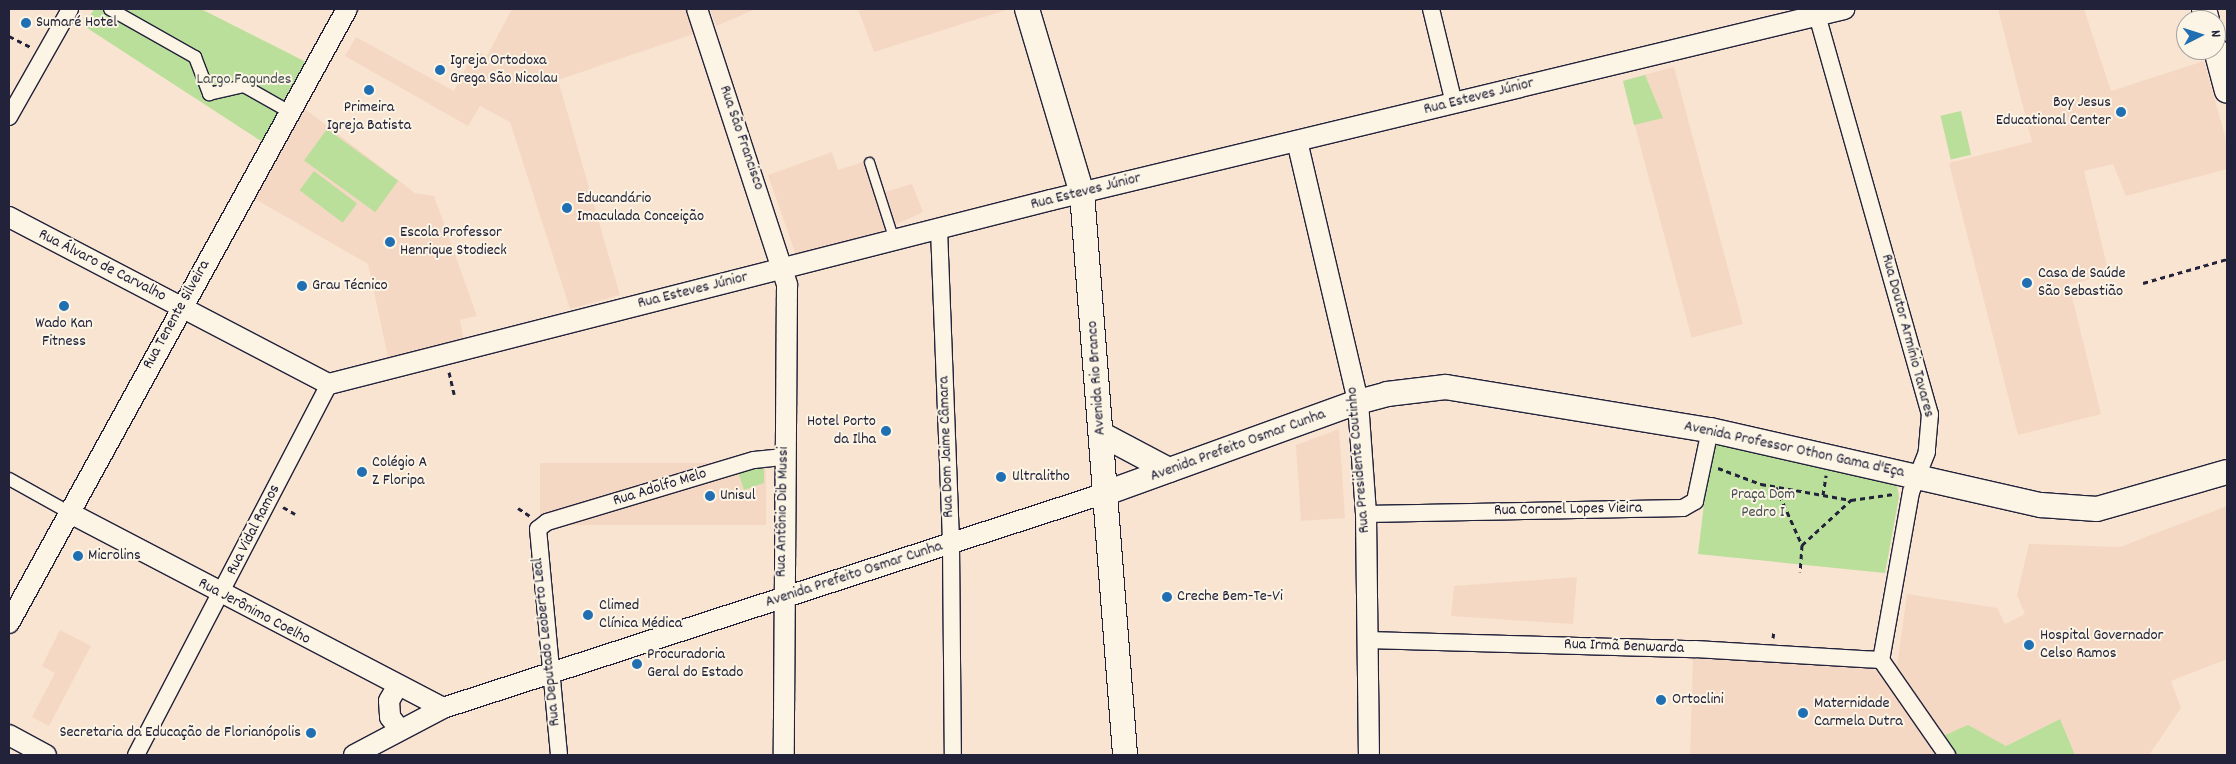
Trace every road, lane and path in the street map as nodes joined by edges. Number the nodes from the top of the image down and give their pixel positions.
1 (70, 9) edge
2 (110, 9) edge
3 (347, 9) edge
4 (697, 9) edge
5 (1027, 9) edge
6 (1431, 9) edge
7 (1844, 9) edge
8 (1817, 15) junction
9 (9, 36) edge
10 (44, 54) junction
11 (2219, 60) edge
12 (2227, 91) edge
13 (1454, 103) junction
14 (290, 112) junction
15 (9, 117) edge
16 (1297, 141) junction
17 (869, 162) dead end
18 (1082, 193) junction
19 (9, 217) edge
20 (939, 229) junction
21 (894, 240) junction
22 (2227, 259) edge
23 (785, 268) junction
24 (2143, 283) dead end
25 (182, 307) junction
26 (446, 354) junction
27 (329, 384) junction
28 (454, 394) dead end
29 (1358, 402) junction
30 (1710, 430) junction
31 (1101, 434) junction
32 (784, 457) junction
33 (1703, 463) junction
34 (1169, 470) junction
35 (2227, 472) edge
36 (9, 478) edge
37 (1913, 484) junction
38 (1775, 486) junction
39 (1106, 493) junction
40 (1851, 500) junction
41 (518, 508) dead end
42 (66, 511) junction
43 (1366, 514) junction
44 (536, 524) junction
45 (951, 544) junction
46 (1802, 546) junction
47 (1800, 572) dead end
48 (220, 594) junction
49 (782, 599) junction
50 (9, 623) edge
51 (1367, 640) junction
52 (1881, 660) junction
53 (550, 674) junction
54 (397, 687) junction
55 (443, 708) junction
56 (400, 730) junction
57 (9, 735) edge
58 (46, 755) edge
59 (136, 755) edge
60 (354, 755) edge
61 (559, 755) edge
62 (784, 755) edge
63 (953, 755) edge
64 (1125, 755) edge
65 (1369, 755) edge
66 (1947, 755) edge

1 - 10 street
2 - 14 street
3 - 14 street, Rua Tenente Silveira
4 - 23 street, Rua São Francisco
5 - 18 main road, Avenida Rio Branco
6 - 13 street
7 - 8 street, Rua Esteves Júnior
8 - 13 street, Rua Esteves Júnior
8 - 37 street, Rua Doutor Armínio Tavares
9 - 10 path
10 - 15 street
11 - 12 main road
13 - 16 street, Rua Esteves Júnior
14 - 25 street, Rua Tenente Silveira
16 - 18 street, Rua Esteves Júnior
16 - 29 street, Rua Presidente Coutinho
17 - 21 lane
18 - 20 street, Rua Esteves Júnior
18 - 31 main road, Avenida Rio Branco
19 - 25 street, Rua Álvaro de Carvalho
20 - 21 street, Rua Esteves Júnior
20 - 45 street, Rua Dom Jaime Câmara
21 - 23 street, Rua Esteves Júnior
22 - 24 path
23 - 26 street, Rua Esteves Júnior
23 - 32 street, Rua Antônio Dib Mussi
25 - 27 street, Rua Álvaro de Carvalho
25 - 42 street, Rua Tenente Silveira
26 - 27 street, Rua Esteves Júnior
26 - 28 path
27 - 48 street, Rua Vidal Ramos
29 - 30 main road, Avenida Professor Othon Gama d'Eça
29 - 34 main road, Avenida Prefeito Osmar Cunha
29 - 43 street, Rua Presidente Coutinho
30 - 33 street, Rua Coronel Lopes Vieira
30 - 37 main road, Avenida Professor Othon Gama d'Eça
31 - 34 main road
31 - 39 main road, Avenida Rio Branco
32 - 44 street, Rua Adolfo Melo
32 - 49 street, Rua Antônio Dib Mussi
33 - 38 path
33 - 43 street, Rua Coronel Lopes Vieira
34 - 39 main road, Avenida Prefeito Osmar Cunha
35 - 37 main road, Avenida Professor Othon Gama d'Eça
36 - 42 street, Rua Jerônimo Coelho
37 - 40 path
37 - 52 street, Rua Doutor Armínio Tavares
38 - 40 path
38 - 46 path
39 - 45 street, Avenida Prefeito Osmar Cunha
39 - 64 main road, Avenida Rio Branco
40 - 46 path
41 - 44 path
42 - 48 street, Rua Jerônimo Coelho
42 - 50 street, Rua Tenente Silveira
43 - 51 street, Rua Presidente Coutinho
44 - 53 street, Rua Deputado Leoberto Leal
45 - 49 street, Avenida Prefeito Osmar Cunha
45 - 63 street, Rua Dom Jaime Câmara
46 - 47 path
48 - 54 street, Rua Jerônimo Coelho
48 - 59 street, Rua Vidal Ramos
49 - 53 street, Avenida Prefeito Osmar Cunha
49 - 62 street, Rua Antônio Dib Mussi
51 - 52 street, Rua Irmã Benwarda
51 - 65 street, Rua Presidente Coutinho
52 - 66 street
53 - 55 street, Avenida Prefeito Osmar Cunha
53 - 61 street, Rua Deputado Leoberto Leal
54 - 55 street, Rua Jerônimo Coelho
54 - 56 street
55 - 56 street, Avenida Prefeito Osmar Cunha
56 - 60 street, Avenida Prefeito Osmar Cunha
57 - 58 street

